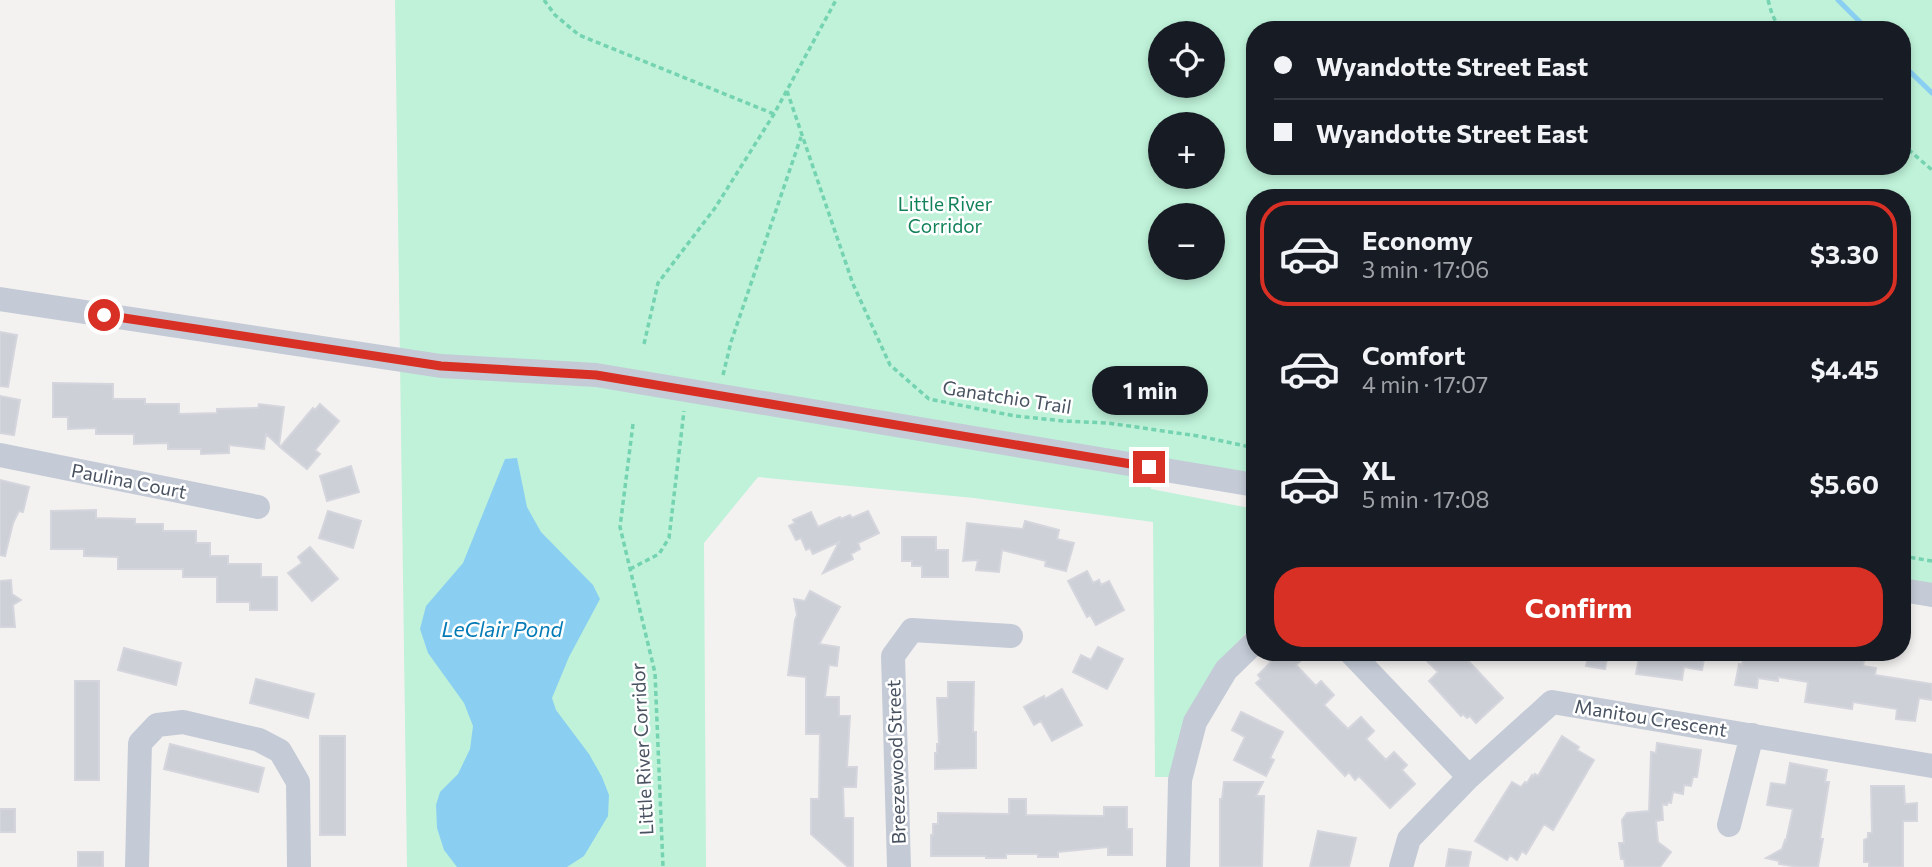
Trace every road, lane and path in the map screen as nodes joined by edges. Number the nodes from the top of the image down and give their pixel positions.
1 (544, 0) edge
2 (836, 0) edge
3 (1768, 0) edge
4 (1776, 21) edge
5 (787, 91) junction
6 (775, 114) junction
7 (802, 135) junction
8 (1911, 152) edge
9 (1932, 170) edge
10 (0, 299) edge
11 (644, 344) dead end
12 (722, 379) dead end
13 (684, 411) dead end
14 (633, 424) dead end
15 (1246, 446) edge
16 (0, 455) edge
17 (1246, 483) edge
18 (258, 507) dead end
19 (1911, 558) edge
20 (1932, 561) edge
21 (630, 569) junction
22 (1911, 592) edge
23 (1932, 595) edge
24 (1011, 636) dead end
25 (1246, 651) edge
26 (1359, 661) edge
27 (1752, 735) junction
28 (1932, 766) edge
29 (1469, 778) junction
30 (1730, 825) dead end
31 (136, 867) edge
32 (299, 867) edge
33 (663, 867) edge
34 (899, 867) edge
35 (1178, 867) edge
36 (1401, 867) edge

1 - 6 path
2 - 5 path
3 - 4 path
5 - 6 path
5 - 7 path, Ganatchio Trail
6 - 11 path
7 - 12 path
7 - 15 path, Ganatchio Trail
8 - 9 path
10 - 17 street
13 - 21 path
14 - 21 path, Little River Corridor
16 - 18 street, Paulina Court
19 - 20 path
21 - 33 path, Little River Corridor
22 - 23 street
24 - 34 street, Breezewood Street
25 - 35 street
26 - 29 street
27 - 28 street, Manitou Crescent
27 - 29 street, Manitou Crescent
27 - 30 street
29 - 36 street, Manitou Crescent
31 - 32 street

